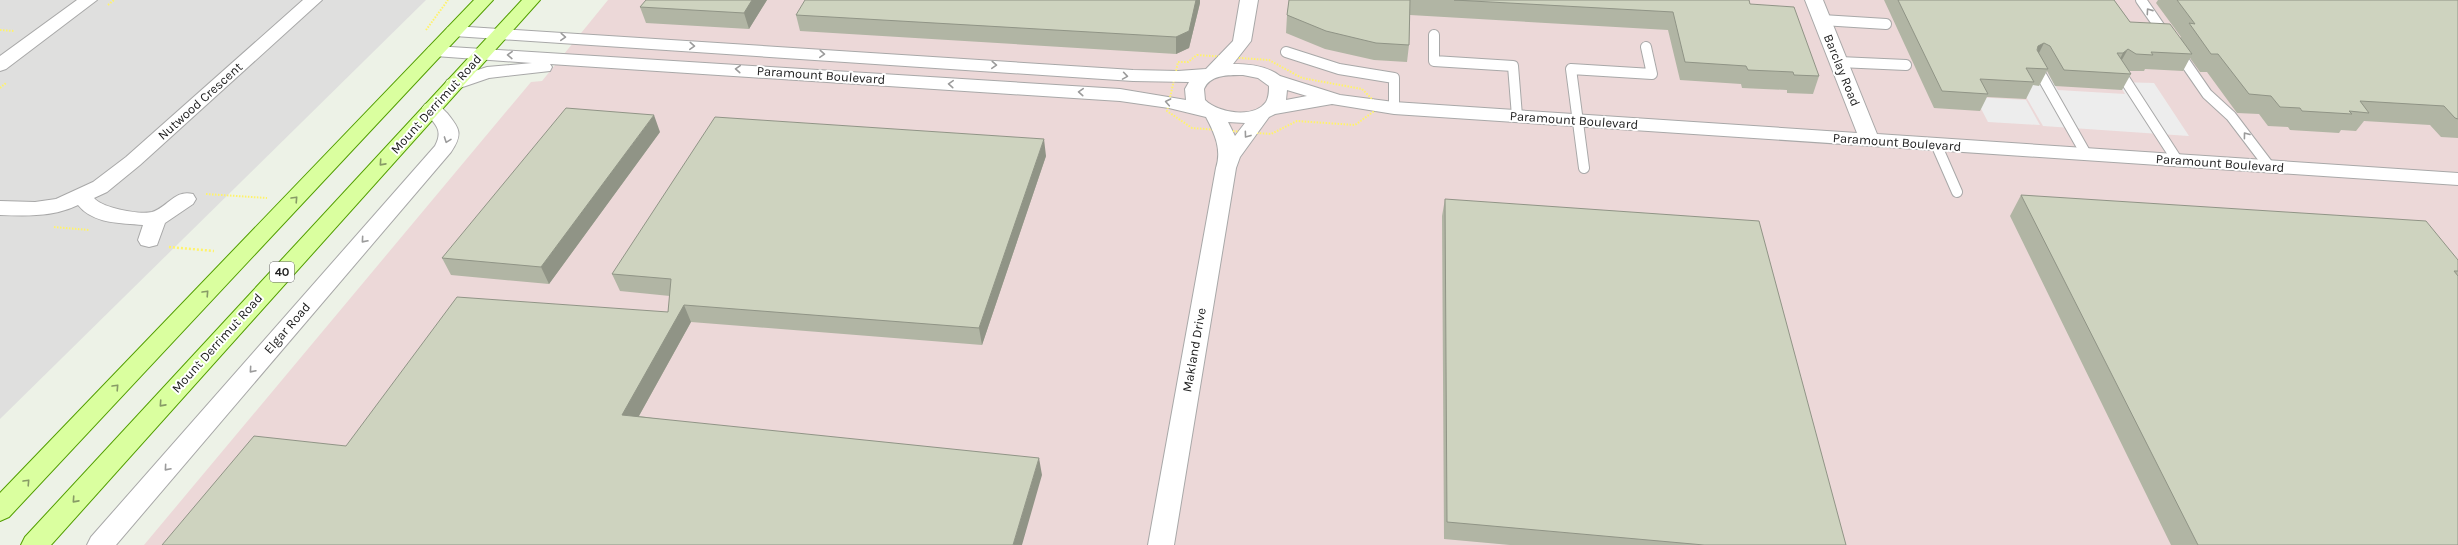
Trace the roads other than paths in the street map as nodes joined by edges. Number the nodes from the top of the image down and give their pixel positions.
1 (88, 0) edge
2 (313, 0) edge
3 (484, 0) edge
4 (531, 0) edge
5 (1249, 0) edge
6 (1814, 0) edge
7 (2140, 0) edge
8 (1822, 20) junction
9 (1886, 24) dead end
10 (454, 31) junction
11 (500, 33) junction
12 (1434, 35) dead end
13 (23, 38) junction
14 (0, 43) edge
15 (1241, 44) junction
16 (1646, 47) dead end
17 (435, 51) junction
18 (1286, 52) dead end
19 (482, 53) junction
20 (598, 60) junction
21 (1839, 62) junction
22 (0, 65) edge
23 (1906, 65) dead end
24 (2036, 66) edge
25 (2120, 72) edge
26 (1211, 73) junction
27 (1268, 77) junction
28 (454, 84) junction
29 (1337, 100) junction
30 (432, 108) junction
31 (1394, 108) junction
32 (1265, 111) junction
33 (1210, 112) junction
34 (1517, 116) junction
35 (1577, 120) junction
36 (1870, 140) junction
37 (1936, 144) junction
38 (2086, 154) junction
39 (1230, 156) junction
40 (2177, 160) junction
41 (2269, 166) junction
42 (1584, 168) dead end
43 (2458, 179) edge
44 (1957, 192) dead end
45 (194, 196) road end
46 (82, 197) junction
47 (0, 208) edge
48 (156, 219) junction
49 (156, 243) road end
50 (0, 510) edge
51 (34, 545) edge
52 (100, 545) edge
53 (1161, 545) edge

1 - 13 street
2 - 46 street, Nutwood Crescent
3 - 10 main road
4 - 11 main road, Mount Derrimut Road / 40
5 - 15 street
6 - 8 street, Barclay Road
41 -> 7 lane
8 - 9 lane
8 - 21 street, Barclay Road
10 - 11 street, Paramount Boulevard
10 - 17 main road
11 - 19 main road, Mount Derrimut Road / 40
11 -> 26 street, Paramount Boulevard
12 - 34 lane
13 - 14 street
13 - 22 street
15 - 26 street
15 - 27 street
16 - 35 lane
17 - 19 street, Paramount Boulevard
50 -> 17 main road
18 - 31 lane
20 -> 19 street, Paramount Boulevard
19 - 28 main road, Mount Derrimut Road / 40
20 - 28 street
33 -> 20 street, Paramount Boulevard
21 - 23 lane
21 - 36 street, Barclay Road
24 - 38 lane
25 - 40 lane
26 - 27 street
26 - 33 street
27 - 29 street, Paramount Boulevard
27 - 32 street
28 - 30 main road, Mount Derrimut Road / 40
29 - 31 street, Paramount Boulevard
29 - 32 street, Paramount Boulevard
30 -> 51 main road, Mount Derrimut Road / 40
30 -> 52 street, Elgar Road
31 - 34 street, Paramount Boulevard
32 - 33 street
32 -> 39 street, Makland Drive
33 - 39 street
34 - 35 street, Paramount Boulevard
35 - 36 street, Paramount Boulevard
35 - 42 lane
36 - 37 street, Paramount Boulevard
37 - 38 street, Paramount Boulevard
37 - 44 lane
38 - 40 street, Paramount Boulevard
39 - 53 street, Makland Drive
40 - 41 street, Paramount Boulevard
41 - 43 street, Paramount Boulevard
45 - 48 street
46 - 47 street, Nutwood Crescent
46 - 48 street
48 - 49 street

